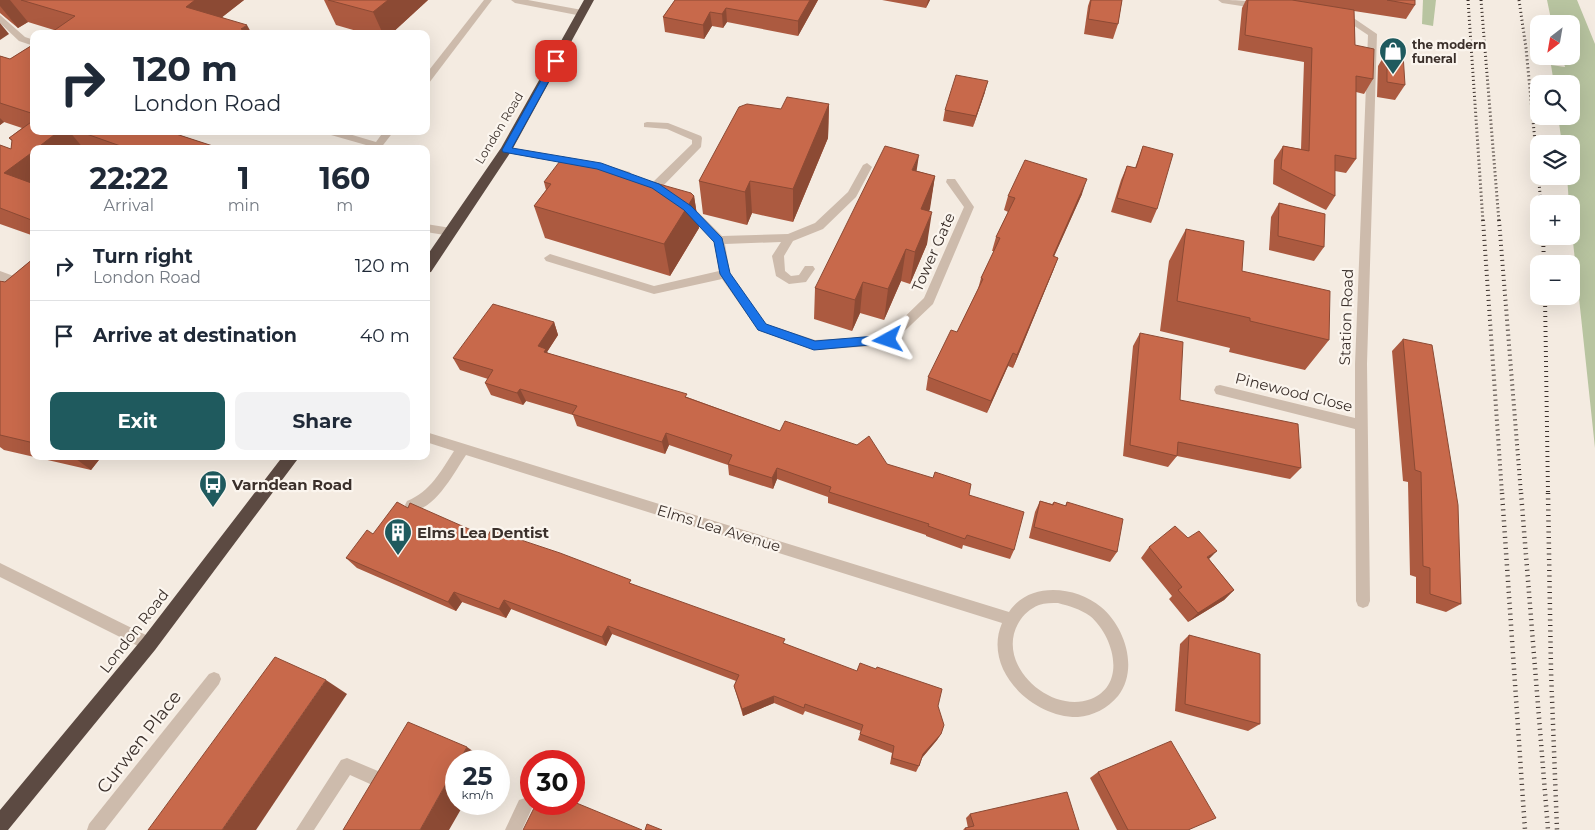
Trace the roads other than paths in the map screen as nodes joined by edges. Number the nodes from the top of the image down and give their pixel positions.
1 (488, 0) edge
2 (516, 0) edge
3 (589, 0) edge
4 (1222, 0) edge
5 (1268, 7) edge
6 (582, 13) junction
7 (0, 18) edge
8 (1333, 18) edge
9 (30, 42) edge
10 (430, 76) edge
11 (647, 125) dead end
12 (341, 135) edge
13 (375, 145) edge
14 (506, 150) junction
15 (867, 167) dead end
16 (951, 182) dead end
17 (656, 187) junction
18 (430, 229) edge
19 (451, 232) junction
20 (789, 238) junction
21 (719, 240) junction
22 (550, 258) dead end
23 (430, 262) edge
24 (810, 269) dead end
25 (725, 274) junction
26 (0, 275) edge
27 (30, 275) edge
28 (20, 283) junction
29 (30, 287) edge
30 (1220, 390) dead end
31 (1360, 425) junction
32 (430, 438) edge
33 (463, 448) junction
34 (289, 460) edge
35 (412, 505) edge
36 (3, 575) edge
37 (1363, 601) dead end
38 (1011, 619) junction
39 (149, 644) junction
40 (214, 679) dead end
41 (379, 780) edge
42 (520, 815) edge
43 (0, 825) edge
44 (95, 830) edge
45 (304, 830) edge
46 (513, 830) edge

1 - 10 street
2 - 6 street
3 - 6 highway, London Road
4 - 5 street
6 - 14 highway, London Road
7 - 9 street
8 - 31 street, Station Road
11 - 17 street
12 - 13 street
14 - 17 street
14 - 19 highway, London Road
15 - 20 street
16 - 25 street, Tower Gate
17 - 21 street
18 - 19 street
19 - 23 highway, London Road
20 - 21 street
20 - 24 street
21 - 25 street, Tower Gate
22 - 25 street
26 - 28 street
27 - 28 street
28 - 29 street
30 - 31 street, Pinewood Close
31 - 37 street, Station Road
32 - 33 street, Elms Lea Avenue
33 - 35 street
33 - 38 street, Elms Lea Avenue
34 - 39 highway, London Road
36 - 39 street
38 - 38 street
39 - 43 highway, London Road
40 - 44 street, Curwen Place
41 - 45 street
42 - 46 street

